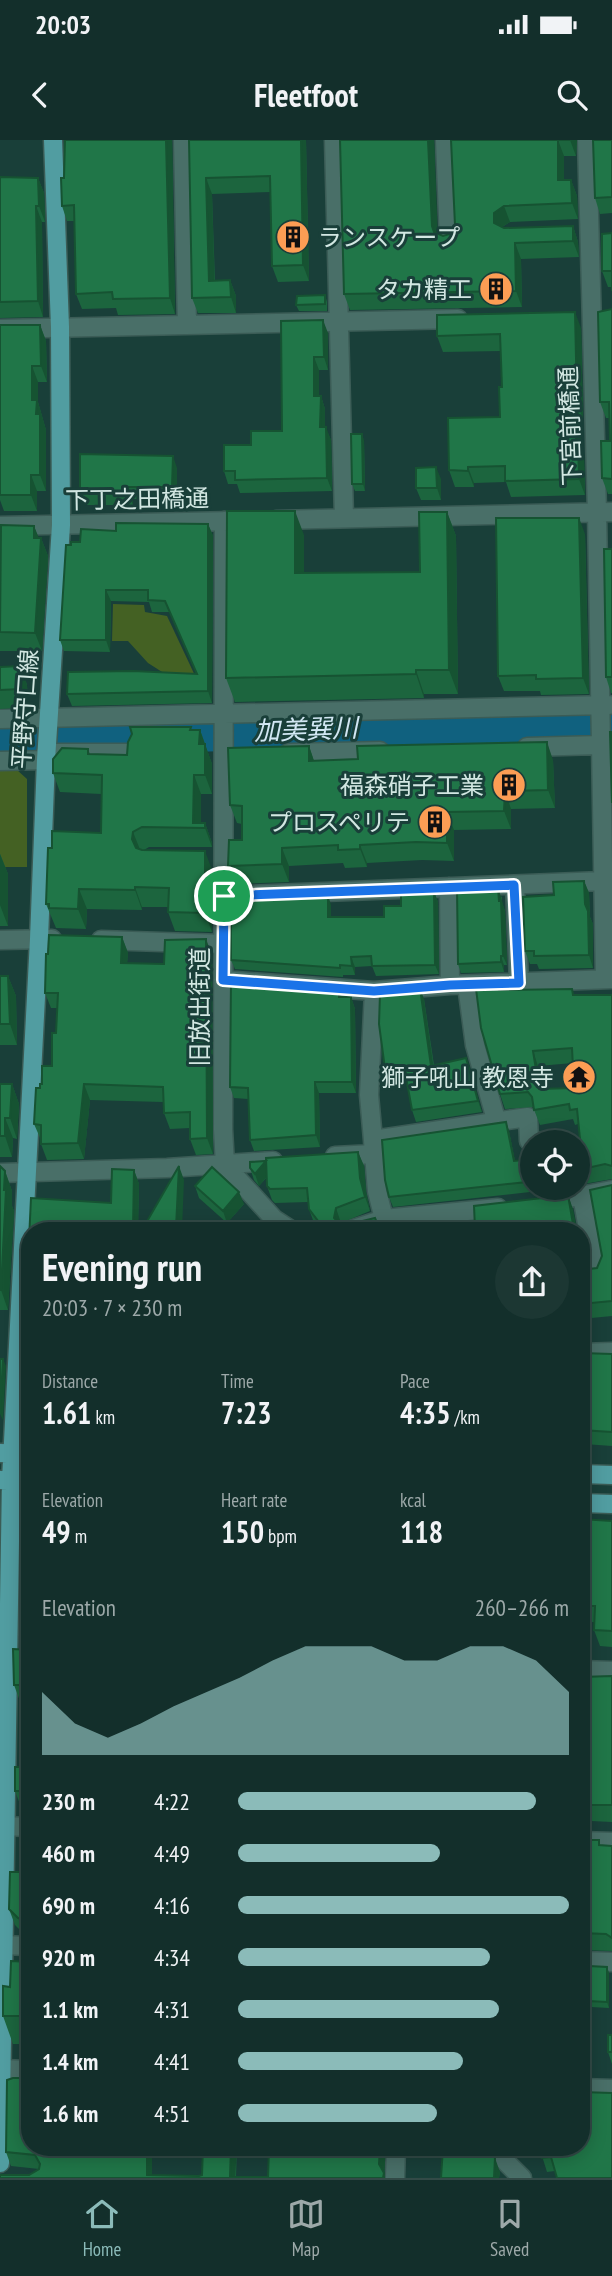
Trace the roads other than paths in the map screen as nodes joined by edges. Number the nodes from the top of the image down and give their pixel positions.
1 (53, 140) edge
2 (183, 140) edge
3 (334, 140) edge
4 (445, 140) edge
5 (587, 140) edge
6 (449, 241) edge
7 (612, 316) edge
8 (585, 317) junction
9 (472, 319) edge
10 (339, 321) junction
11 (187, 324) junction
12 (60, 327) junction
13 (0, 329) edge
14 (593, 372) junction
15 (612, 372) edge
16 (605, 512) edge
17 (344, 518) junction
18 (224, 521) junction
19 (61, 525) junction
20 (0, 526) edge
21 (604, 707) edge
22 (223, 718) junction
23 (0, 719) edge
24 (49, 721) junction
25 (603, 741) edge
26 (505, 747) edge
27 (396, 750) edge
28 (46, 752) junction
29 (128, 753) edge
30 (275, 753) edge
31 (0, 761) edge
32 (602, 881) junction
33 (514, 885) junction
34 (449, 887) junction
35 (224, 896) junction
36 (39, 939) junction
37 (0, 940) edge
38 (223, 944) junction
39 (608, 979) edge
40 (223, 980) junction
41 (519, 983) junction
42 (458, 985) junction
43 (374, 991) junction
44 (497, 1123) junction
45 (529, 1130) edge
46 (374, 1147) junction
47 (323, 1157) edge
48 (285, 1160) edge
49 (225, 1165) junction
50 (0, 1173) edge
51 (27, 1173) junction
52 (612, 1190) edge
53 (590, 1194) edge
54 (541, 1200) edge
55 (583, 1200) edge
56 (384, 1219) junction
57 (25, 1222) edge
58 (279, 1222) edge
59 (375, 1222) edge
60 (587, 1222) edge
61 (590, 1240) edge
62 (590, 1274) edge
63 (21, 1303) edge
64 (612, 1352) edge
65 (590, 1353) edge
66 (14, 1454) edge
67 (590, 1474) edge
68 (612, 1475) edge
69 (6, 1480) edge
70 (590, 1503) edge
71 (612, 1504) edge
72 (5, 1657) edge
73 (590, 1671) edge
74 (612, 1671) edge
75 (2, 1826) edge
76 (21, 1827) edge
77 (590, 1841) edge
78 (612, 1842) edge
79 (2, 1945) edge
80 (21, 1946) edge
81 (590, 1961) edge
82 (612, 1962) edge
83 (2, 2069) edge
84 (21, 2070) edge
85 (590, 2088) edge
86 (612, 2089) edge
87 (396, 2156) edge
88 (500, 2156) edge
89 (0, 2163) edge
90 (0, 2177) edge
91 (11, 2177) edge
92 (395, 2178) edge
93 (522, 2178) edge

1 - 12 main road, 平野守口線
2 - 11 street
3 - 10 street
4 - 6 street
5 - 8 street, 下宮前橋通
7 - 8 street
8 - 14 street, 下宮前橋通
9 - 10 street
10 - 11 street
10 - 17 street
11 - 12 street
12 - 13 street
12 - 19 main road, 平野守口線
14 - 15 street
14 - 16 street, 下宮前橋通
16 - 17 street, 下丁之田橋通
16 - 21 street, 下宮前橋通
17 - 18 street, 下丁之田橋通
18 - 19 street, 下丁之田橋通
18 - 22 street
19 - 20 street, 下丁之田橋通
19 - 24 main road, 平野守口線
21 - 22 street
21 - 25 street, 下宮前橋通
22 - 24 street
22 - 35 street, 旧放出街道
23 - 24 street
24 - 28 main road, 平野守口線
25 - 26 street
25 - 32 street
27 - 30 street
28 - 29 street
28 - 31 street
28 - 36 main road, 平野守口線
32 - 33 street
32 - 39 street
33 - 34 street
33 - 41 street
34 - 35 street
34 - 42 street
35 - 38 street, 旧放出街道
36 - 37 street
36 - 38 street
36 - 51 main road, 平野守口線
38 - 40 street, 旧放出街道
39 - 41 street
40 - 43 street
40 - 49 street, 旧放出街道
41 - 42 street
42 - 43 street
42 - 44 street
43 - 46 street
44 - 45 street
44 - 46 street
46 - 47 street
46 - 56 street
48 - 49 street
49 - 51 street
49 - 58 street
50 - 51 street
51 - 57 main road, 平野守口線
52 - 53 street
54 - 56 street
55 - 60 street
56 - 59 street
61 - 62 street
63 - 66 main road, 平野守口線
64 - 65 street
66 - 69 main road, 平野守口線
67 - 68 main road
69 - 72 main road, 平野守口線
70 - 71 main road
72 - 75 main road, 平野守口線
73 - 74 street
75 - 76 street
75 - 79 main road, 平野守口線
77 - 78 street
79 - 80 street
79 - 83 main road, 平野守口線
81 - 82 street
83 - 84 street
83 - 89 main road, 平野守口線
85 - 86 street
87 - 92 street
88 - 93 street
90 - 91 street

